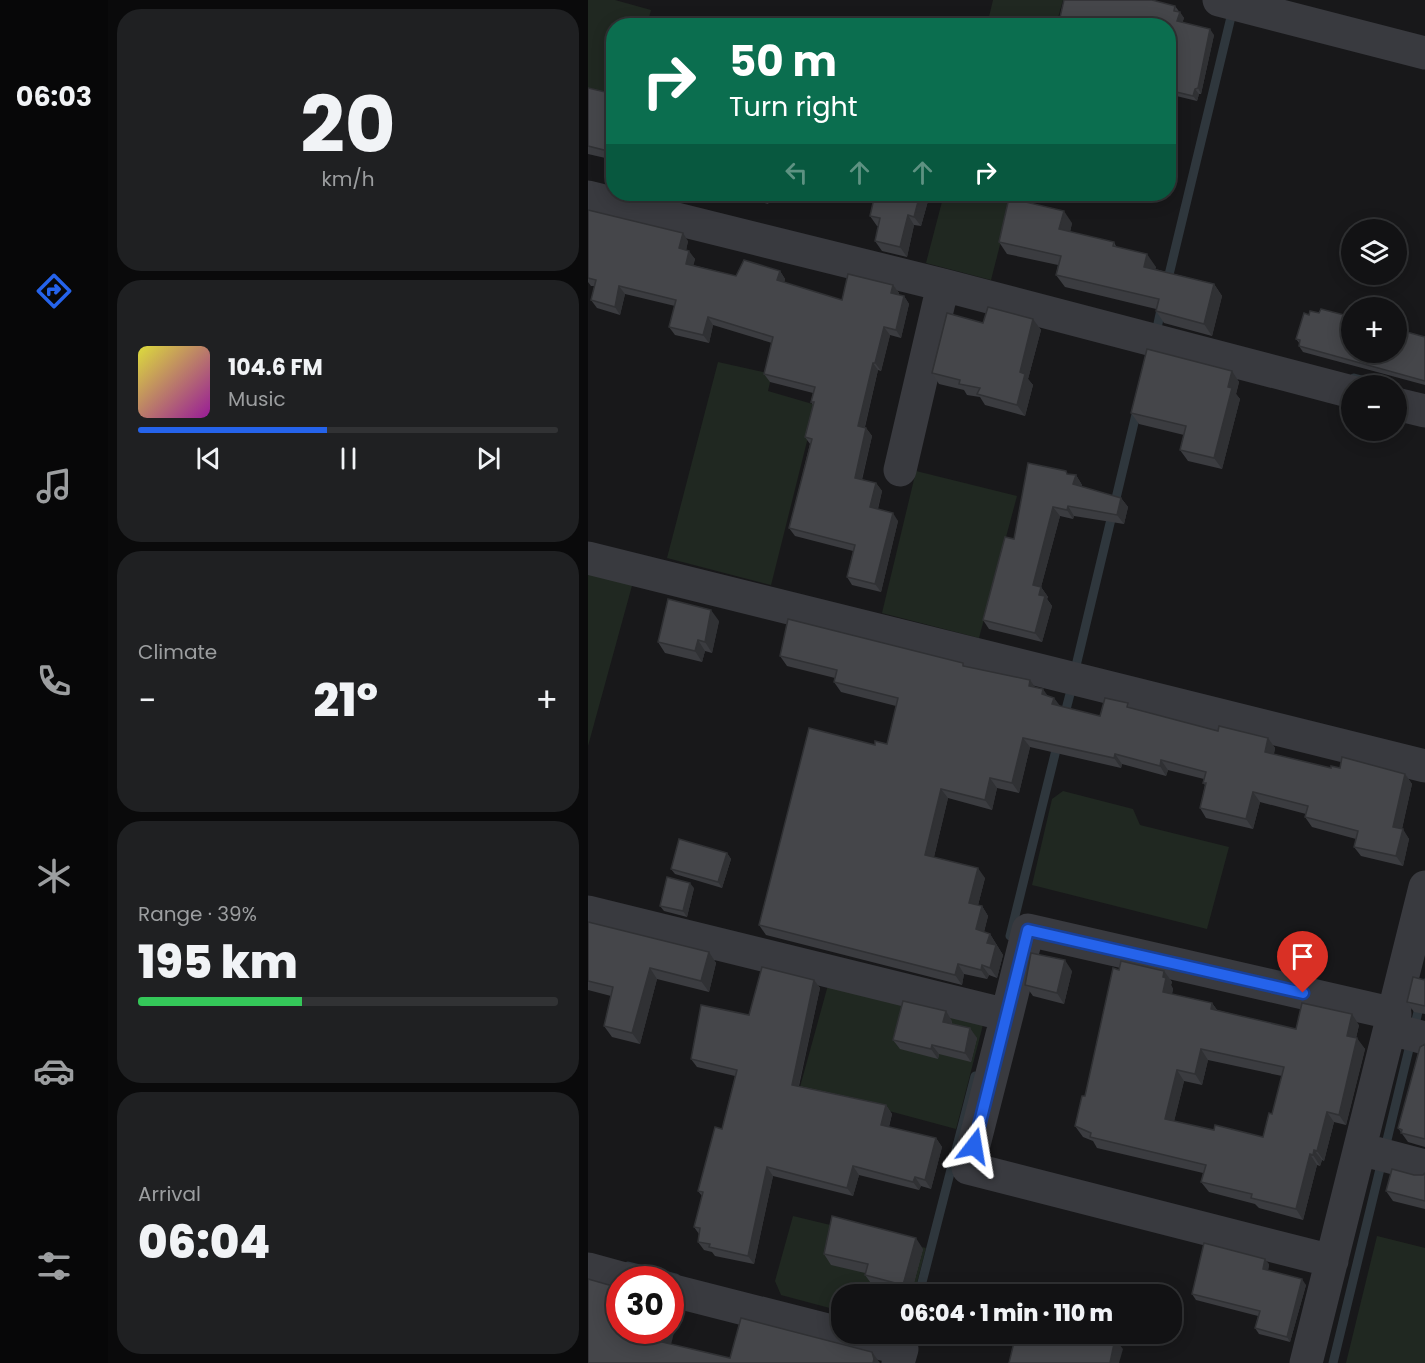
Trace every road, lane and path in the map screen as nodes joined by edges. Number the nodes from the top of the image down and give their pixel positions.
1 (1219, 0) edge
2 (1425, 53) edge
3 (588, 197) edge
4 (943, 285) junction
5 (1341, 389) edge
6 (1407, 407) edge
7 (1425, 411) edge
8 (900, 470) dead end
9 (588, 558) edge
10 (1425, 766) edge
11 (1425, 887) edge
12 (588, 912) edge
13 (1007, 1015) junction
14 (1408, 1030) edge
15 (1377, 1154) junction
16 (1425, 1166) edge
17 (1332, 1261) junction
18 (588, 1269) edge
19 (606, 1274) edge
20 (684, 1294) edge
21 (898, 1363) edge
22 (1306, 1363) edge

1 - 2 street
3 - 4 street
4 - 5 street
4 - 8 street
6 - 7 street
9 - 10 street
11 - 14 street
12 - 13 street
13 - 14 street
13 - 17 street
14 - 15 street
15 - 16 street
15 - 17 street
17 - 22 street
18 - 19 street
20 - 21 street

